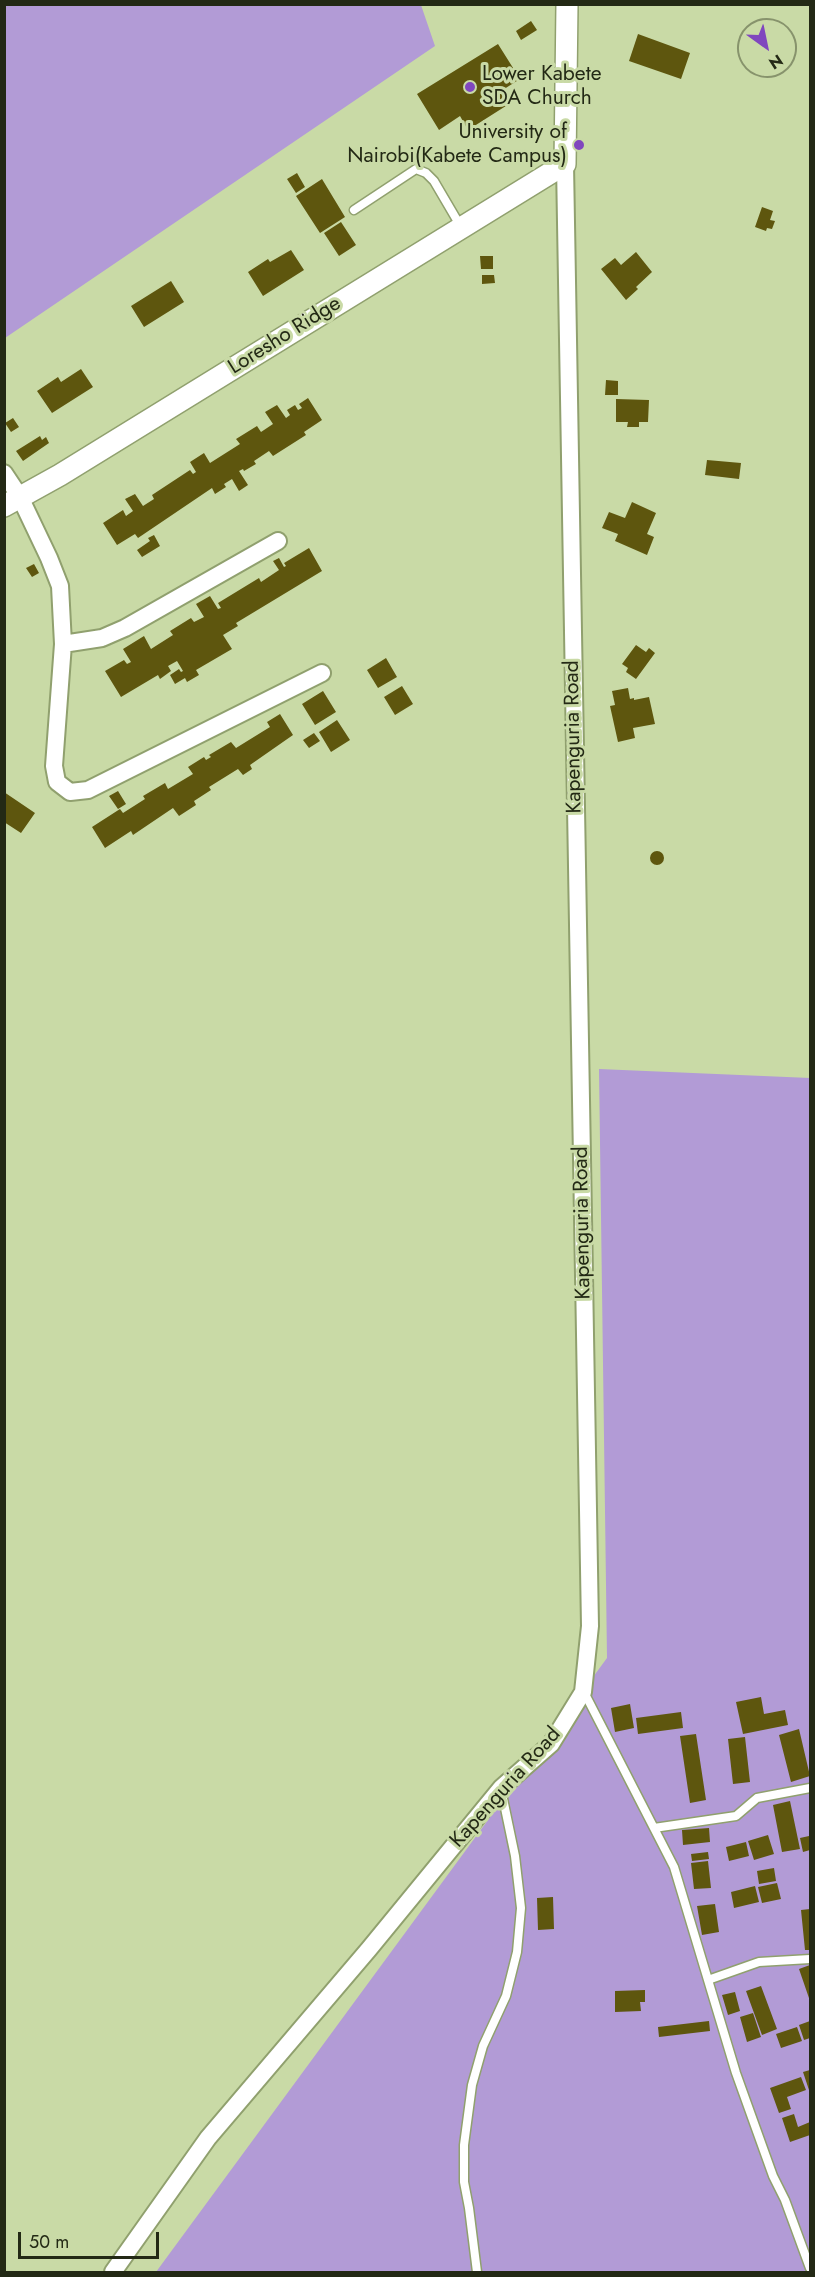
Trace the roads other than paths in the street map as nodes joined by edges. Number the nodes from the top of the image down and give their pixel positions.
1 (567, 4) edge
2 (565, 164) junction
3 (354, 210) dead end
4 (462, 227) junction
5 (4, 473) edge
6 (12, 501) edge
7 (278, 541) dead end
8 (63, 644) junction
9 (322, 673) dead end
10 (583, 1692) junction
11 (501, 1788) junction
12 (810, 1788) edge
13 (654, 1828) junction
14 (810, 1959) edge
15 (708, 1980) junction
16 (810, 2268) edge
17 (113, 2272) edge
18 (477, 2272) edge

1 - 2 street, Kapenguria Road
2 - 4 street, Loresho Ridge
2 - 10 street, Kapenguria Road
3 - 4 lane
4 - 6 street, Loresho Ridge
5 - 6 street
6 - 8 street
7 - 8 street
8 - 9 street
10 - 11 street, Kapenguria Road
10 - 13 lane
11 - 17 street, Kapenguria Road
11 - 18 lane
12 - 13 lane
13 - 15 lane
14 - 15 lane
15 - 16 lane

